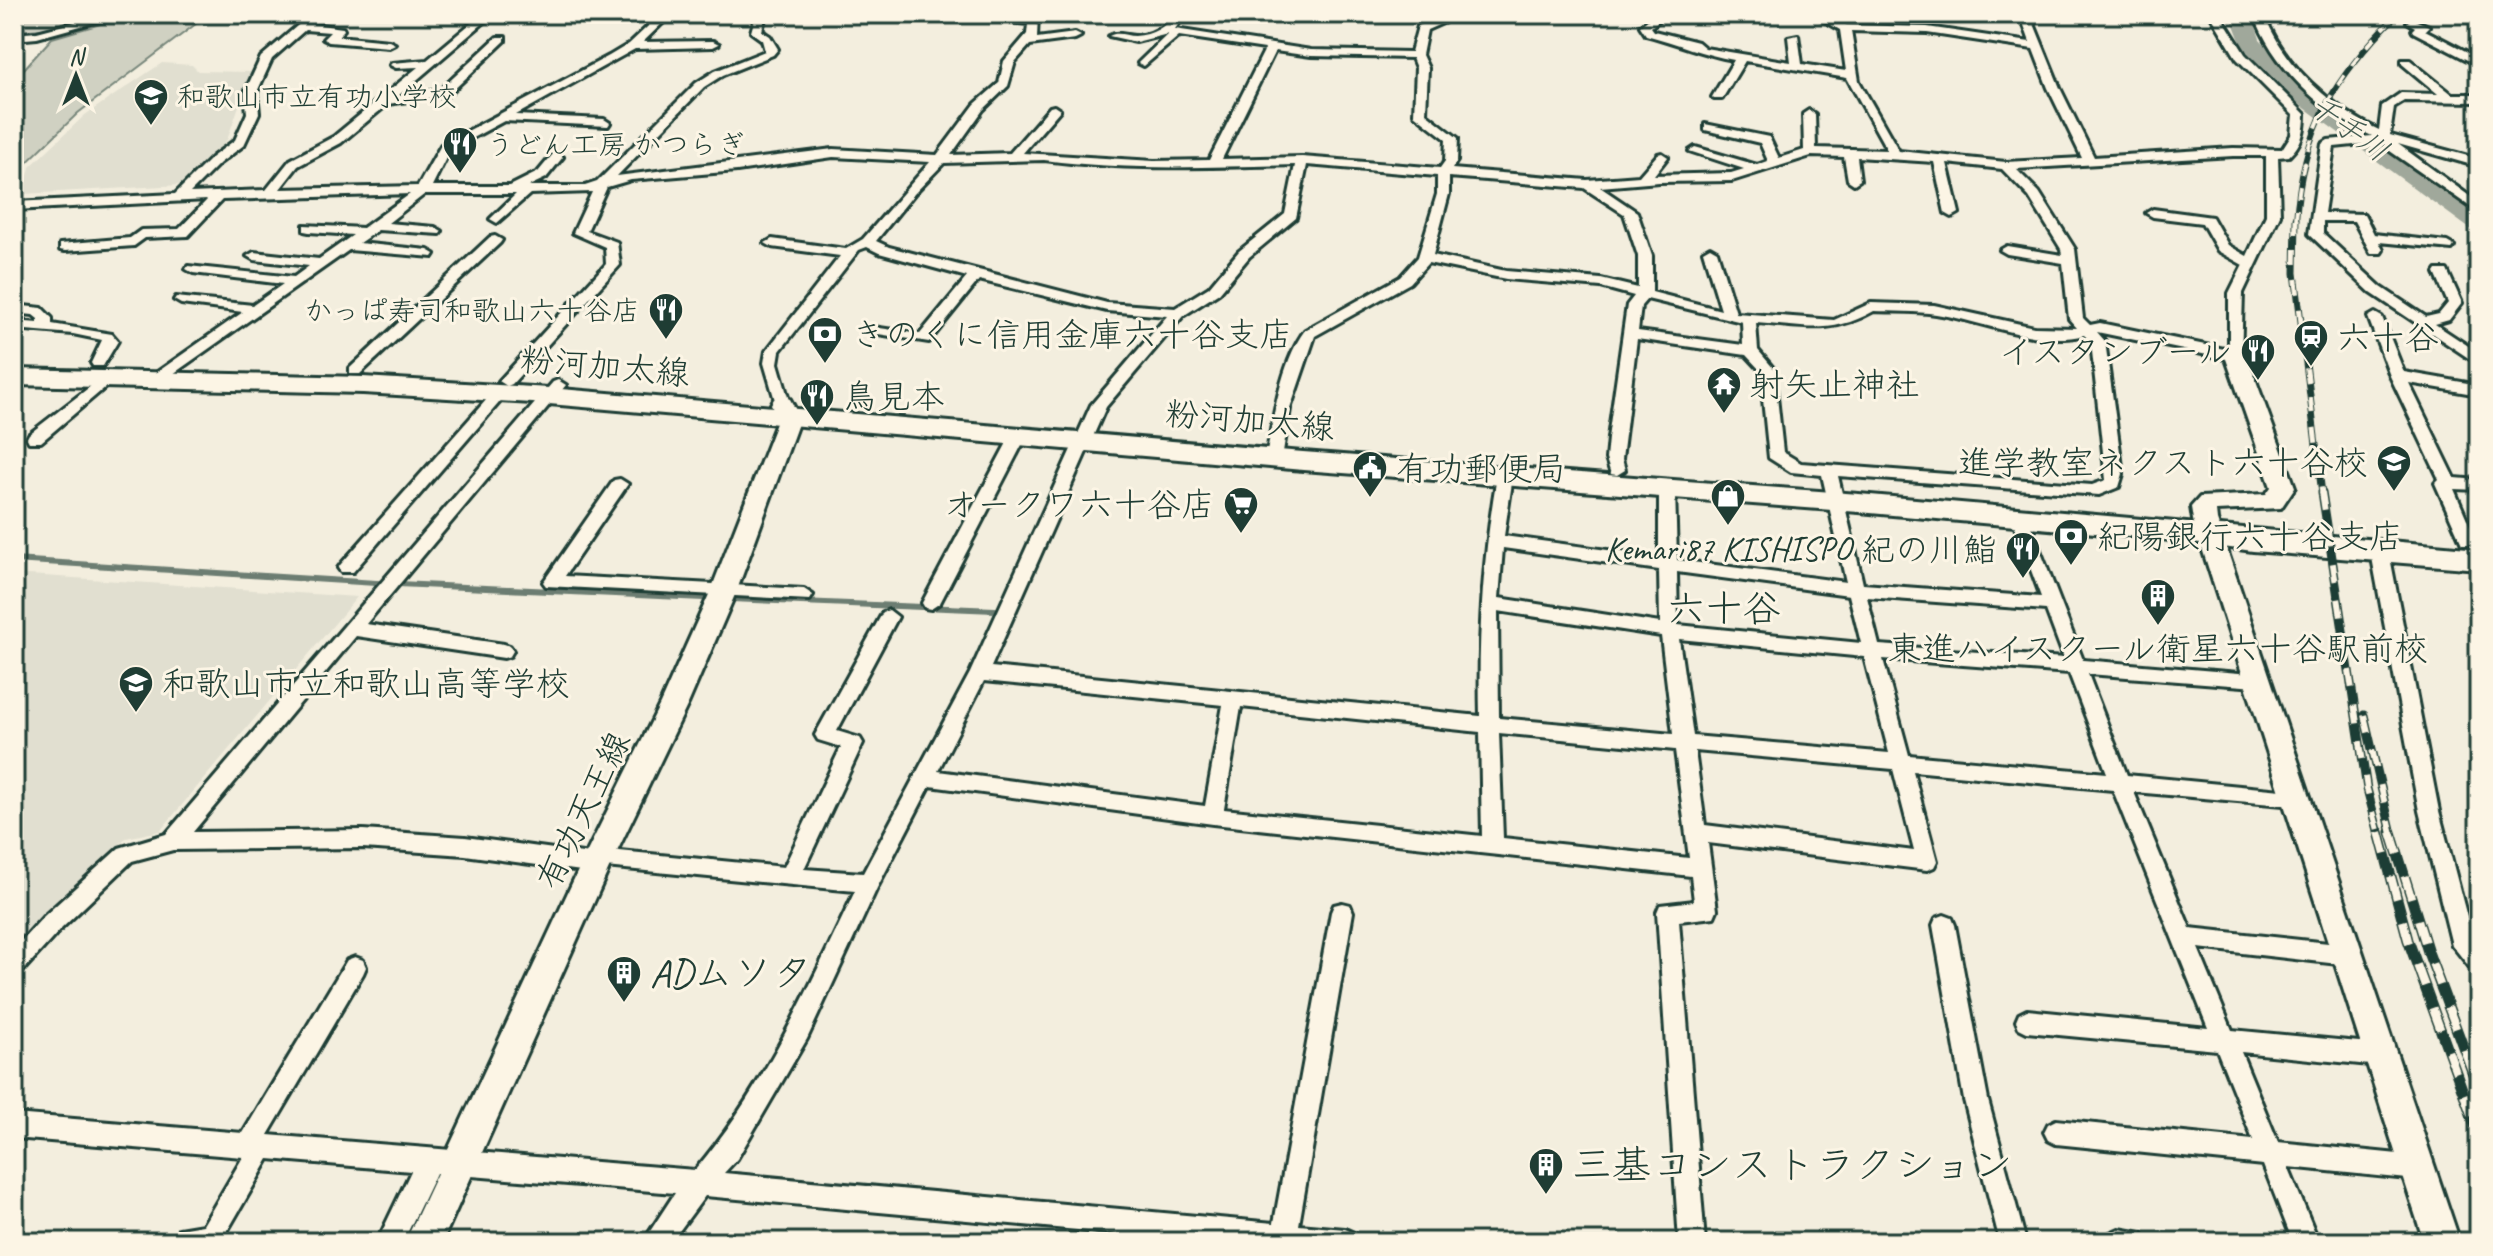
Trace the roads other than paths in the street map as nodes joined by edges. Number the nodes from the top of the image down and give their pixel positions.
1 (119, 14) edge
2 (317, 14) edge
3 (489, 14) edge
4 (667, 14) edge
5 (761, 14) edge
6 (961, 14) edge
7 (1181, 14) edge
8 (1444, 14) edge
9 (1635, 14) edge
10 (1817, 14) edge
11 (2025, 14) edge
12 (2215, 14) edge
13 (2259, 14) edge
14 (1658, 16) edge
15 (1032, 18) edge
16 (2412, 22) dead end
17 (303, 26) junction
18 (1845, 28) junction
19 (1172, 32) junction
20 (1075, 36) dead end
21 (1115, 36) dead end
22 (14, 37) edge
23 (1794, 37) dead end
24 (501, 39) dead end
25 (1029, 42) junction
26 (389, 44) dead end
27 (713, 44) dead end
28 (633, 46) junction
29 (2037, 46) junction
30 (1271, 48) junction
31 (1416, 55) junction
32 (1741, 58) junction
33 (2406, 62) dead end
34 (428, 63) junction
35 (1144, 63) dead end
36 (2479, 63) edge
37 (396, 65) dead end
38 (1797, 69) junction
39 (1853, 76) junction
40 (2264, 80) junction
41 (2301, 80) junction
42 (1718, 97) dead end
43 (2450, 98) junction
44 (2479, 98) edge
45 (383, 101) junction
46 (1054, 110) dead end
47 (1809, 114) dead end
48 (502, 118) junction
49 (604, 123) dead end
50 (1709, 127) dead end
51 (2381, 137) junction
52 (1695, 151) dead end
53 (1810, 152) junction
54 (1850, 153) junction
55 (1895, 154) junction
56 (2272, 155) junction
57 (557, 157) dead end
58 (1013, 157) junction
59 (1662, 157) dead end
60 (939, 159) junction
61 (2089, 159) junction
62 (1302, 161) junction
63 (1940, 161) junction
64 (1775, 162) junction
65 (2479, 163) edge
66 (1213, 164) junction
67 (2006, 166) junction
68 (1760, 169) junction
69 (1443, 174) junction
70 (1643, 179) junction
71 (1854, 180) dead end
72 (603, 183) junction
73 (1587, 184) junction
74 (520, 189) junction
75 (423, 190) junction
76 (270, 193) junction
77 (219, 195) junction
78 (179, 197) junction
79 (14, 206) edge
80 (2479, 209) edge
81 (1952, 213) dead end
82 (2153, 213) dead end
83 (2317, 217) junction
84 (497, 219) dead end
85 (309, 228) dead end
86 (370, 229) junction
87 (435, 231) dead end
88 (495, 240) dead end
89 (868, 242) junction
90 (772, 243) dead end
91 (346, 246) junction
92 (2447, 246) dead end
93 (65, 247) dead end
94 (2007, 250) dead end
95 (1710, 251) dead end
96 (849, 253) junction
97 (428, 254) dead end
98 (254, 256) dead end
99 (1425, 258) junction
100 (2069, 260) junction
101 (321, 263) junction
102 (2250, 263) junction
103 (193, 269) dead end
104 (2442, 273) dead end
105 (976, 275) junction
106 (296, 281) junction
107 (1645, 293) junction
108 (181, 300) dead end
109 (14, 309) edge
110 (254, 309) junction
111 (1178, 313) junction
112 (1730, 317) junction
113 (2375, 317) dead end
114 (1749, 319) junction
115 (2424, 322) junction
116 (14, 325) edge
117 (45, 327) junction
118 (878, 330) dead end
119 (2085, 331) junction
120 (1630, 334) junction
121 (1751, 351) junction
122 (2236, 356) junction
123 (2479, 360) edge
124 (14, 364) edge
125 (103, 370) junction
126 (166, 371) junction
127 (355, 371) junction
128 (2398, 376) junction
129 (14, 377) edge
130 (504, 387) junction
131 (2479, 390) edge
132 (554, 391) junction
133 (786, 411) junction
134 (1086, 435) junction
135 (1018, 437) junction
136 (35, 438) dead end
137 (1275, 451) junction
138 (1617, 470) junction
139 (1505, 476) junction
140 (2448, 481) junction
141 (620, 484) dead end
142 (2479, 485) edge
143 (1832, 486) junction
144 (1667, 489) junction
145 (2020, 519) junction
146 (2208, 527) junction
147 (1494, 541) junction
148 (2475, 547) edge
149 (2380, 552) junction
150 (1668, 567) junction
151 (347, 568) dead end
152 (1856, 590) junction
153 (723, 591) junction
154 (804, 595) dead end
155 (931, 603) dead end
156 (1490, 603) junction
157 (2051, 604) junction
158 (889, 617) dead end
159 (354, 629) junction
160 (1669, 631) junction
161 (504, 651) dead end
162 (1872, 651) junction
163 (2075, 666) junction
164 (979, 673) junction
165 (2256, 680) junction
166 (1233, 699) junction
167 (1490, 725) junction
168 (1684, 743) junction
169 (1901, 764) junction
170 (926, 777) junction
171 (2121, 784) junction
172 (2295, 798) junction
173 (1213, 816) junction
174 (1696, 833) junction
175 (173, 841) junction
176 (1493, 846) junction
177 (597, 861) junction
178 (1701, 868) junction
179 (790, 877) junction
180 (869, 883) junction
181 (1342, 912) dead end
182 (1944, 925) dead end
183 (2183, 937) junction
184 (2347, 955) junction
185 (2479, 961) edge
186 (14, 965) edge
187 (355, 967) dead end
188 (2027, 1021) dead end
189 (2224, 1040) junction
190 (2380, 1055) junction
191 (14, 1126) edge
192 (2056, 1132) dead end
193 (255, 1148) junction
194 (2270, 1153) junction
195 (442, 1163) junction
196 (2418, 1168) junction
197 (699, 1183) junction
198 (1284, 1237) junction
199 (186, 1242) edge
200 (390, 1242) edge
201 (423, 1242) edge
202 (656, 1242) edge
203 (1345, 1242) edge
204 (1692, 1242) edge
205 (2013, 1242) edge
206 (2119, 1242) edge
207 (2133, 1242) edge
208 (2306, 1242) edge
209 (2442, 1242) edge

1 - 22 street
2 - 17 street
3 - 34 street
4 - 28 street
5 - 72 street
6 - 15 street
7 - 19 street
8 - 31 street
9 - 14 street
10 - 18 street
11 - 29 street
12 - 40 street
13 - 41 street
14 - 32 street
15 - 25 street
16 - 36 street
17 - 26 street
17 - 78 street
18 - 29 street
18 - 39 street
19 - 21 street
19 - 30 street
19 - 35 street
20 - 25 street
23 - 38 street
24 - 45 street
25 - 60 street
27 - 28 street
28 - 48 street
29 - 61 street
30 - 31 street
30 - 66 street
31 - 69 street
32 - 38 street
32 - 42 street
33 - 43 street
34 - 37 street
34 - 45 street
38 - 39 street
39 - 55 street
40 - 41 street
40 - 56 street
41 - 51 street
43 - 44 street
43 - 51 street
45 - 76 street
46 - 58 street
47 - 53 street
48 - 49 street
48 - 75 street
50 - 64 street
51 - 65 street
51 - 80 street
51 - 83 street
52 - 68 street
53 - 54 street
53 - 64 street
54 - 55 street
54 - 71 street
55 - 63 street
56 - 61 street
56 - 102 street
57 - 74 street
58 - 60 street
58 - 66 street
59 - 70 street
60 - 72 street
60 - 89 street
61 - 67 street
62 - 66 street
62 - 69 street
62 - 111 street
63 - 67 street
63 - 81 street
64 - 68 street
67 - 100 street
68 - 70 street
69 - 73 street
69 - 99 street
70 - 73 street
72 - 74 street
72 - 130 street
73 - 107 street
74 - 75 street
74 - 84 street
75 - 76 street
75 - 86 street
76 - 77 street
77 - 78 street
77 - 93 street
78 - 79 street
82 - 102 street
83 - 92 street
83 - 115 street
85 - 86 street
86 - 87 street
86 - 91 street
88 - 127 street
89 - 96 street
89 - 105 street
90 - 96 street
91 - 97 street
91 - 101 street
94 - 100 street
95 - 112 street
96 - 133 street
98 - 101 street
99 - 107 street
99 - 137 street
100 - 119 street
101 - 106 street
102 - 122 street
103 - 106 street
104 - 115 street
105 - 111 street
105 - 118 street
106 - 110 street
107 - 112 street
107 - 120 street
108 - 110 street
109 - 117 street
110 - 126 street
111 - 134 street
112 - 114 street
113 - 128 street
114 - 119 street
114 - 121 street
115 - 123 street
116 - 117 street
117 - 125 street
119 - 122 street
119 - 143 street
120 - 121 street
120 - 138 street
121 - 143 street
122 - 146 main road
124 - 125 main road, 粉河加太線
125 - 126 main road, 粉河加太線
125 - 129 main road, 粉河加太線
125 - 136 street
126 - 127 main road, 粉河加太線
126 - 130 main road, 粉河加太線
127 - 130 main road, 粉河加太線
128 - 131 street
128 - 140 street
130 - 132 main road, 粉河加太線
130 - 151 street
132 - 133 main road, 粉河加太線
132 - 159 street
133 - 134 main road, 粉河加太線
133 - 135 main road, 粉河加太線
133 - 153 main road, 有功天王線
134 - 135 main road, 粉河加太線
134 - 137 main road, 粉河加太線
134 - 164 street
135 - 155 street
137 - 138 main road, 粉河加太線
137 - 139 main road, 粉河加太線
138 - 143 main road, 粉河加太線
139 - 144 main road, 粉河加太線
139 - 147 street
140 - 142 street
140 - 148 street
141 - 153 street
143 - 144 main road, 粉河加太線
143 - 145 main road, 粉河加太線
143 - 146 main road, 粉河加太線
143 - 152 street
144 - 150 street
145 - 146 main road, 粉河加太線
145 - 157 street
146 - 148 main road, 粉河加太線
146 - 149 main road, 粉河加太線
146 - 165 main road
147 - 150 street
147 - 156 street
148 - 149 main road, 粉河加太線
149 - 185 street
150 - 152 street
150 - 160 street
152 - 157 street
152 - 162 street
153 - 154 street
153 - 177 main road, 有功天王線
156 - 160 street
156 - 167 street
157 - 163 street
158 - 179 street
159 - 161 street
159 - 175 street
160 - 162 street
160 - 168 street
162 - 163 street
162 - 169 street
163 - 165 street
163 - 171 street
164 - 166 street
164 - 170 street
165 - 172 main road
166 - 167 street
166 - 173 street
167 - 168 street
167 - 176 street
168 - 169 street
168 - 174 street
169 - 171 street
169 - 174 street
170 - 173 street
170 - 180 street
171 - 172 street
171 - 183 street
172 - 184 main road
173 - 176 street
174 - 178 street
175 - 177 street
175 - 186 street
176 - 178 street
177 - 179 street
177 - 195 main road, 有功天王線
178 - 204 street
179 - 180 street
180 - 197 street
181 - 198 street
182 - 205 street
183 - 184 street
183 - 189 street
184 - 190 main road
187 - 193 street
188 - 189 street
189 - 190 street
189 - 194 street
190 - 196 main road
191 - 193 street
192 - 194 street
193 - 195 street
193 - 199 street
194 - 196 street
194 - 208 street
195 - 197 street
195 - 200 street
195 - 201 main road, 有功天王線
196 - 209 main road
197 - 198 street
197 - 202 street
198 - 203 street
206 - 207 street

